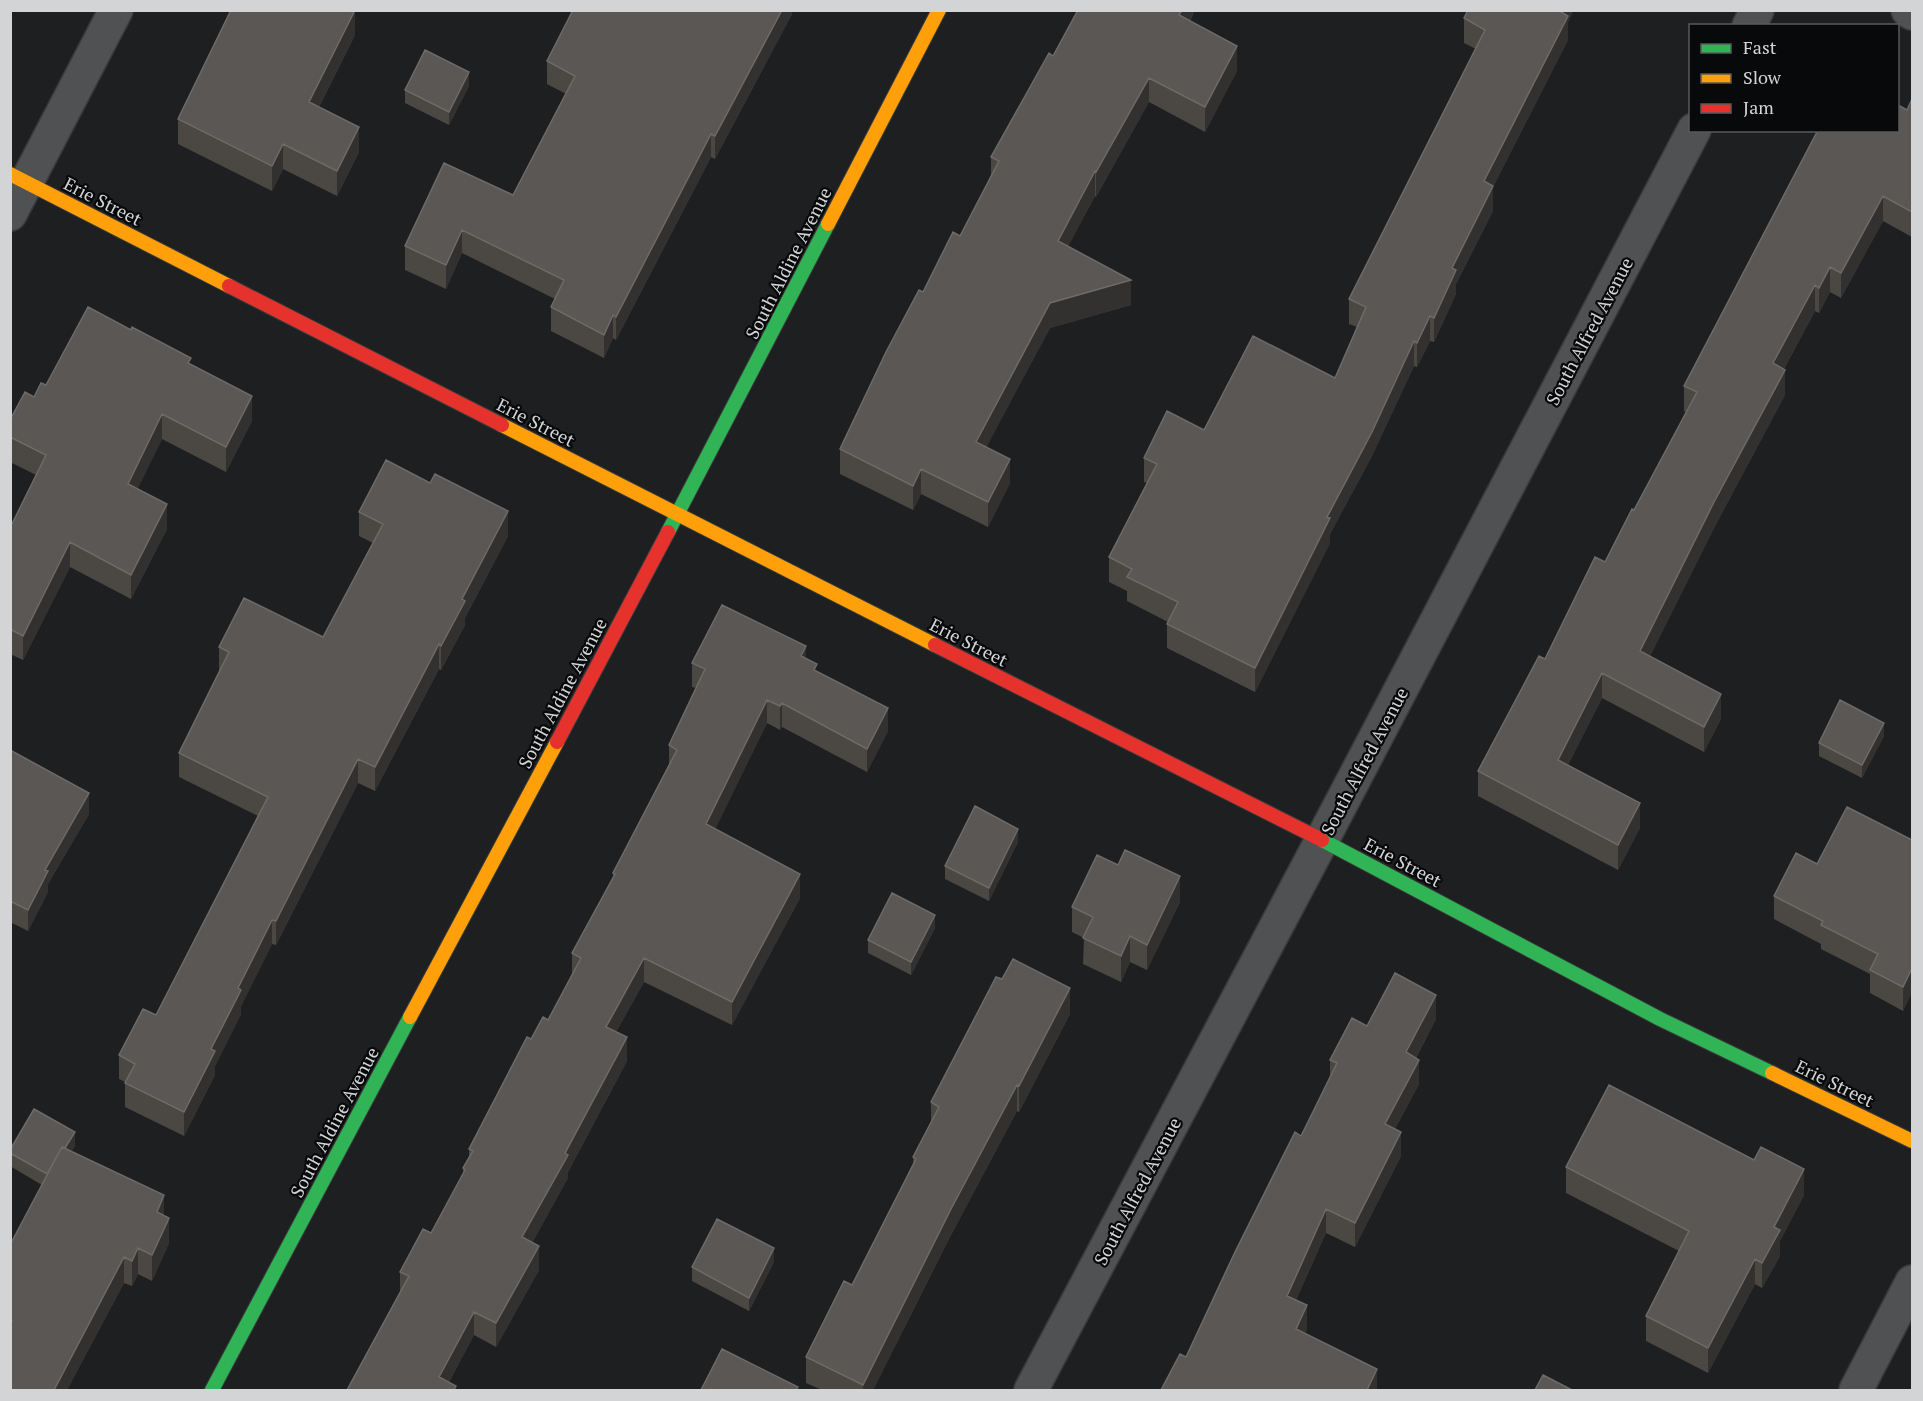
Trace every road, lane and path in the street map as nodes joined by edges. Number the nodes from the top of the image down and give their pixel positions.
1 (116, 10) edge
2 (939, 10) edge
3 (1757, 10) edge
4 (1908, 10) edge
5 (1912, 13) edge
6 (1750, 24) edge
7 (1693, 132) edge
8 (19, 178) edge
9 (10, 214) edge
10 (677, 515) junction
11 (1322, 840) junction
12 (1912, 1141) edge
13 (1912, 1282) edge
14 (212, 1390) edge
15 (1031, 1390) edge
16 (1856, 1390) edge

1 - 8 street
2 - 10 street, South Aldine Avenue
3 - 6 street
4 - 5 street
7 - 11 street, South Alfred Avenue
8 - 9 street
8 - 10 street, Erie Street
10 - 11 street, Erie Street
10 - 14 street, South Aldine Avenue
11 - 12 street, Erie Street
11 - 15 street, South Alfred Avenue
13 - 16 street

